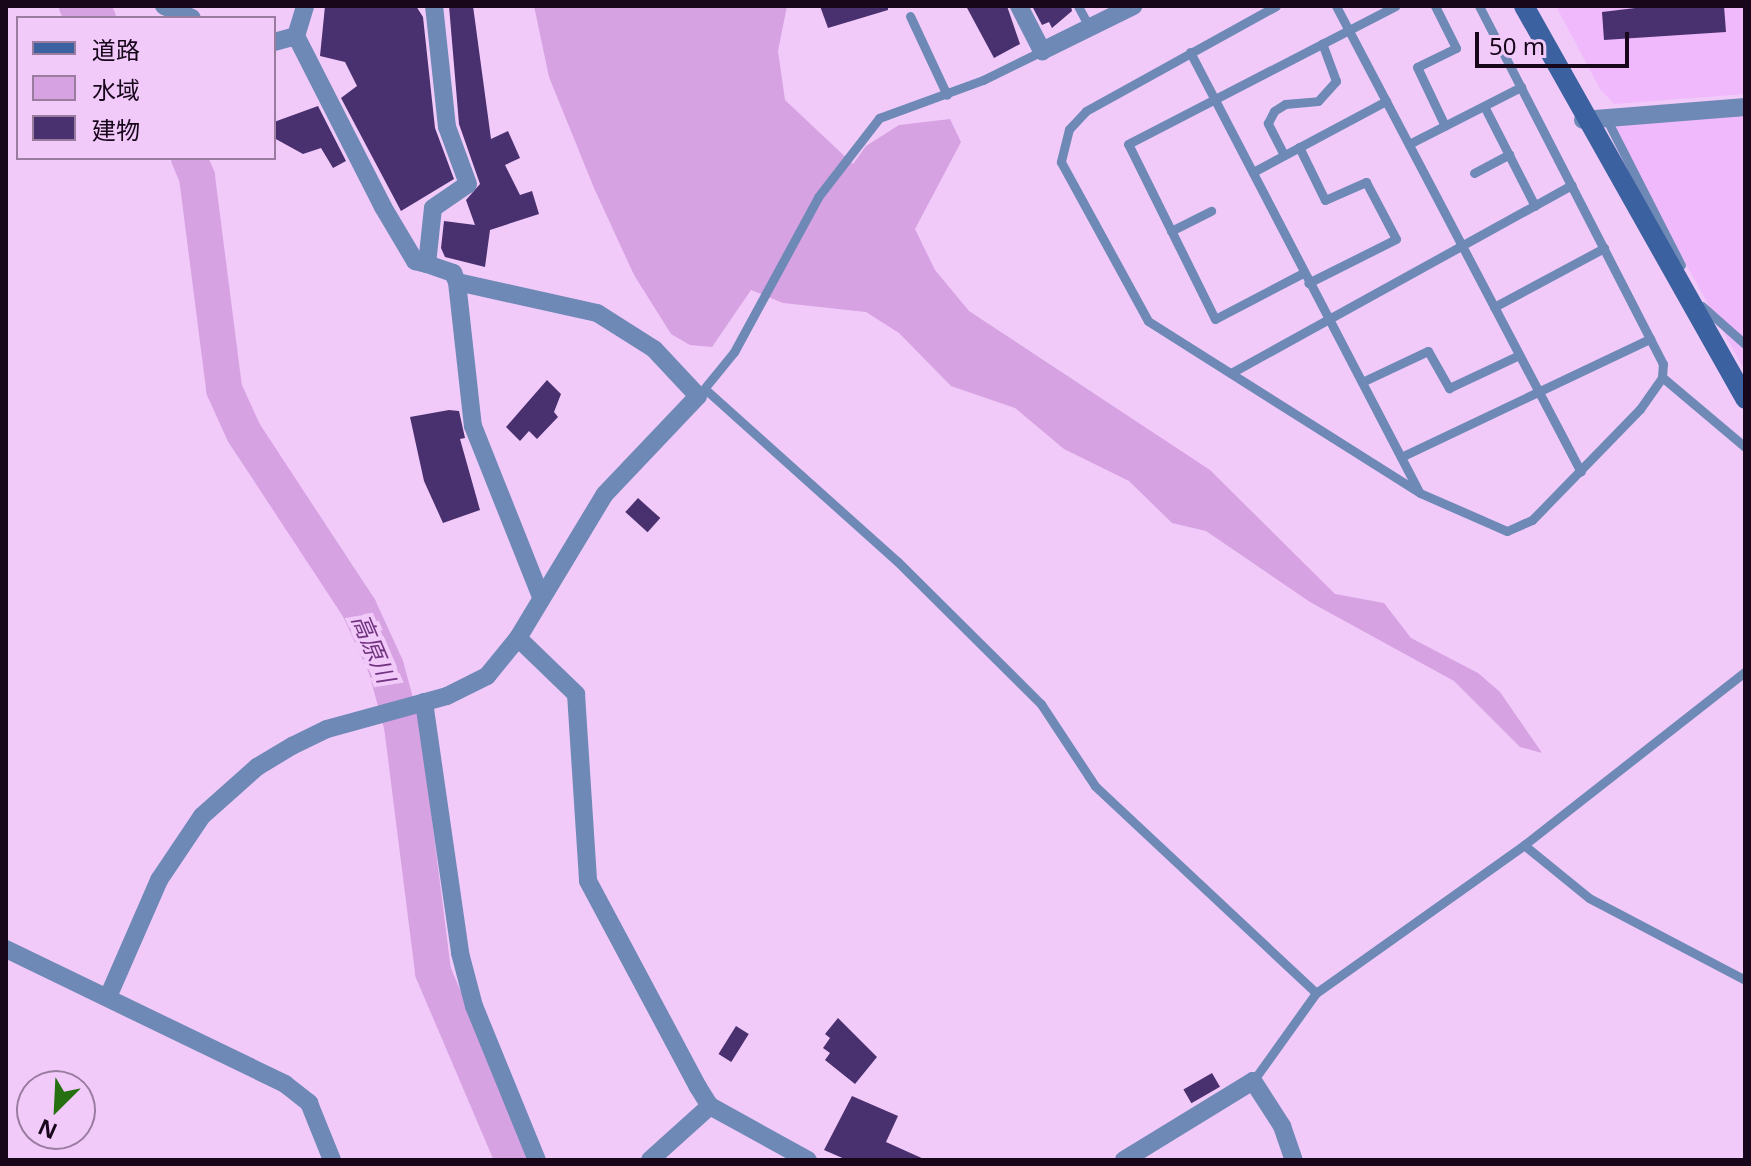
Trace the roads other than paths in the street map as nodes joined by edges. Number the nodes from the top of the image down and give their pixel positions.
1 (305, 6) edge
2 (434, 6) edge
3 (1019, 6) edge
4 (1078, 6) edge
5 (1133, 6) edge
6 (1276, 6) edge
7 (1336, 6) edge
8 (1395, 6) edge
9 (1435, 6) edge
10 (1479, 6) edge
11 (1524, 6) edge
12 (170, 7) edge
13 (188, 16) edge
14 (910, 16) dead end
15 (1089, 27) junction
16 (1348, 30) junction
17 (296, 36) junction
18 (276, 41) edge
19 (1322, 43) junction
20 (1042, 51) junction
21 (1190, 52) junction
22 (1521, 87) junction
23 (947, 95) junction
24 (1214, 97) junction
25 (1386, 101) junction
26 (1484, 106) junction
27 (1745, 107) edge
28 (1606, 118) junction
29 (1583, 120) junction
30 (1445, 126) junction
31 (1409, 144) junction
32 (1299, 147) junction
33 (1509, 154) junction
34 (1284, 155) junction
35 (1253, 172) junction
36 (1474, 173) dead end
37 (1571, 185) junction
38 (1535, 206) junction
39 (1211, 211) dead end
40 (1171, 231) junction
41 (1462, 248) junction
42 (1604, 248) junction
43 (427, 264) junction
44 (1303, 273) junction
45 (457, 282) junction
46 (1308, 283) junction
47 (1494, 307) junction
48 (1329, 320) junction
49 (1650, 339) junction
50 (1745, 344) edge
51 (1519, 355) junction
52 (1231, 373) junction
53 (1662, 377) junction
54 (1362, 382) junction
55 (701, 392) junction
56 (1539, 392) junction
57 (1745, 399) edge
58 (1745, 447) edge
59 (1401, 457) junction
60 (1581, 472) junction
61 (1420, 493) junction
62 (541, 597) junction
63 (518, 638) junction
64 (1745, 672) edge
65 (424, 702) junction
66 (1524, 845) junction
67 (6, 949) edge
68 (1745, 980) edge
69 (1316, 993) junction
70 (108, 997) junction
71 (1253, 1081) junction
72 (710, 1106) junction
73 (332, 1160) edge
74 (537, 1160) edge
75 (650, 1160) edge
76 (808, 1160) edge
77 (1124, 1160) edge
78 (1294, 1160) edge

1 - 17 street
2 - 43 street
3 - 20 street
4 - 15 lane
5 - 15 street
6 - 21 lane
7 - 16 lane
8 - 16 lane
9 - 30 lane
10 - 22 lane
11 - 29 street
12 - 13 street
14 - 23 lane
15 - 20 street
16 - 19 lane
16 - 25 lane
17 - 18 street
17 - 43 street
19 - 24 lane
19 - 34 lane
20 - 23 lane
21 - 24 lane
21 - 52 lane
22 - 26 lane
22 - 37 lane
23 - 55 lane
24 - 35 lane
24 - 40 lane
25 - 31 lane
25 - 32 lane
26 - 30 lane
26 - 33 lane
27 - 28 street
28 - 29 street
28 - 50 lane
29 - 57 street
30 - 31 lane
31 - 41 lane
32 - 34 lane
32 - 46 lane
33 - 36 lane
33 - 38 lane
34 - 35 lane
35 - 44 lane
37 - 38 lane
37 - 42 lane
38 - 41 lane
39 - 40 lane
40 - 44 lane
41 - 47 lane
41 - 48 lane
42 - 47 lane
42 - 49 lane
43 - 45 street
44 - 46 lane
45 - 55 street
45 - 62 street
46 - 48 lane
47 - 51 lane
48 - 52 lane
48 - 54 lane
49 - 53 lane
49 - 56 lane
51 - 54 lane
51 - 56 lane
52 - 61 lane
53 - 58 lane
53 - 60 lane
54 - 59 lane
55 - 62 street
55 - 69 lane
56 - 59 lane
56 - 60 lane
59 - 61 lane
60 - 61 lane
62 - 63 street
63 - 65 street
63 - 72 street
64 - 66 lane
65 - 70 street
65 - 74 street
66 - 68 lane
66 - 69 lane
67 - 70 street
69 - 71 lane
70 - 73 street
71 - 77 street
71 - 78 street
72 - 75 street
72 - 76 street

